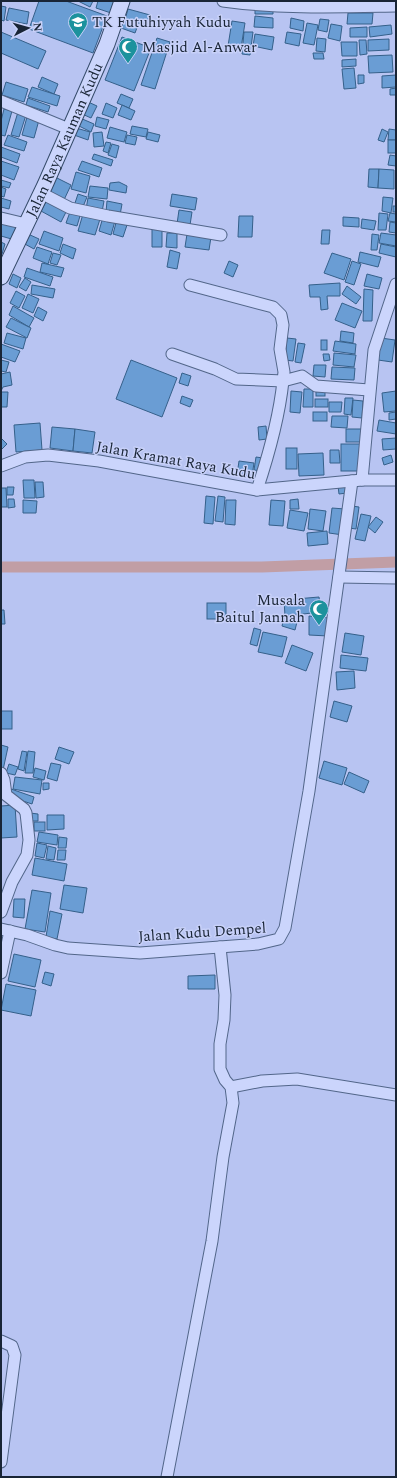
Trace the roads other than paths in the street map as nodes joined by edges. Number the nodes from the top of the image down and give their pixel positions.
1 (122, 1) edge
2 (222, 1) edge
3 (396, 6) edge
4 (1, 101) edge
5 (69, 129) junction
6 (41, 193) junction
7 (1, 218) edge
8 (26, 224) junction
9 (221, 235) dead end
10 (1, 277) edge
11 (396, 284) edge
12 (190, 285) dead end
13 (172, 354) dead end
14 (283, 381) junction
15 (369, 390) junction
16 (1, 466) edge
17 (396, 480) edge
18 (357, 481) junction
19 (257, 490) junction
20 (340, 573) junction
21 (396, 578) edge
22 (1, 773) edge
23 (1, 912) edge
24 (6, 930) edge
25 (220, 947) junction
26 (1, 973) edge
27 (231, 1087) junction
28 (396, 1095) edge
29 (1, 1341) edge
30 (1, 1462) edge
31 (167, 1477) edge

1 - 5 street, Jalan Raya Kauman Kudu
2 - 3 street
4 - 5 street
5 - 6 street, Jalan Raya Kauman Kudu
6 - 8 street, Jalan Raya Kauman Kudu
6 - 9 street
7 - 8 street
8 - 10 street, Jalan Raya Kauman Kudu
11 - 15 street
12 - 14 street
13 - 14 street
14 - 15 street
14 - 19 street
15 - 18 street
16 - 19 street, Jalan Kramat Raya Kudu
17 - 18 street, Jalan Kramat Raya Kudu
18 - 19 street, Jalan Kramat Raya Kudu
18 - 20 street
20 - 21 street
20 - 25 street, Jalan Kudu Dempel
22 - 23 street
24 - 25 street, Jalan Kudu Dempel
24 - 26 street
25 - 27 street
27 - 28 street
27 - 31 street
29 - 30 street

